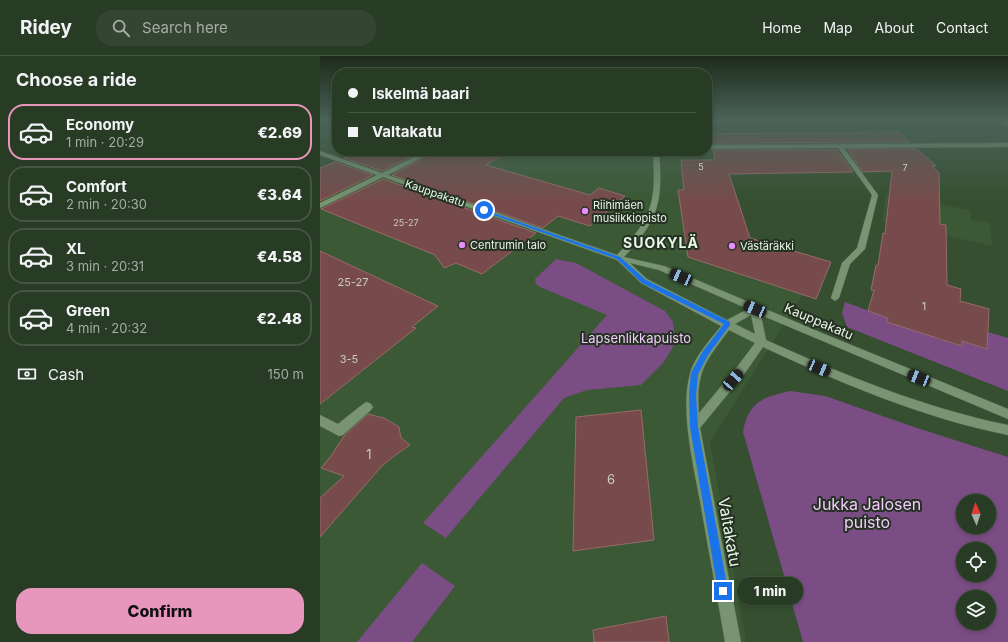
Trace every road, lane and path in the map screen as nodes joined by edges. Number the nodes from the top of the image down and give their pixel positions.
1 (841, 147) edge
2 (320, 153) edge
3 (421, 156) edge
4 (656, 156) edge
5 (382, 175) junction
6 (320, 206) edge
7 (618, 258) junction
8 (835, 298) dead end
9 (755, 309) junction
10 (728, 324) junction
11 (760, 342) junction
12 (367, 407) dead end
13 (1008, 414) edge
14 (320, 420) edge
15 (694, 427) junction
16 (1008, 430) edge
17 (733, 642) edge

1 - 8 street
2 - 5 street, Kauppakatu
3 - 5 street
4 - 7 street
5 - 6 street
5 - 7 street, Kauppakatu
7 - 9 street, Kauppakatu
7 - 10 street, Kauppakatu
9 - 10 street, Valtakatu
9 - 11 street
9 - 13 street, Kauppakatu
10 - 11 street, Kauppakatu
10 - 15 street, Valtakatu
11 - 15 street
11 - 16 street, Kauppakatu
12 - 14 street
15 - 17 street, Valtakatu

